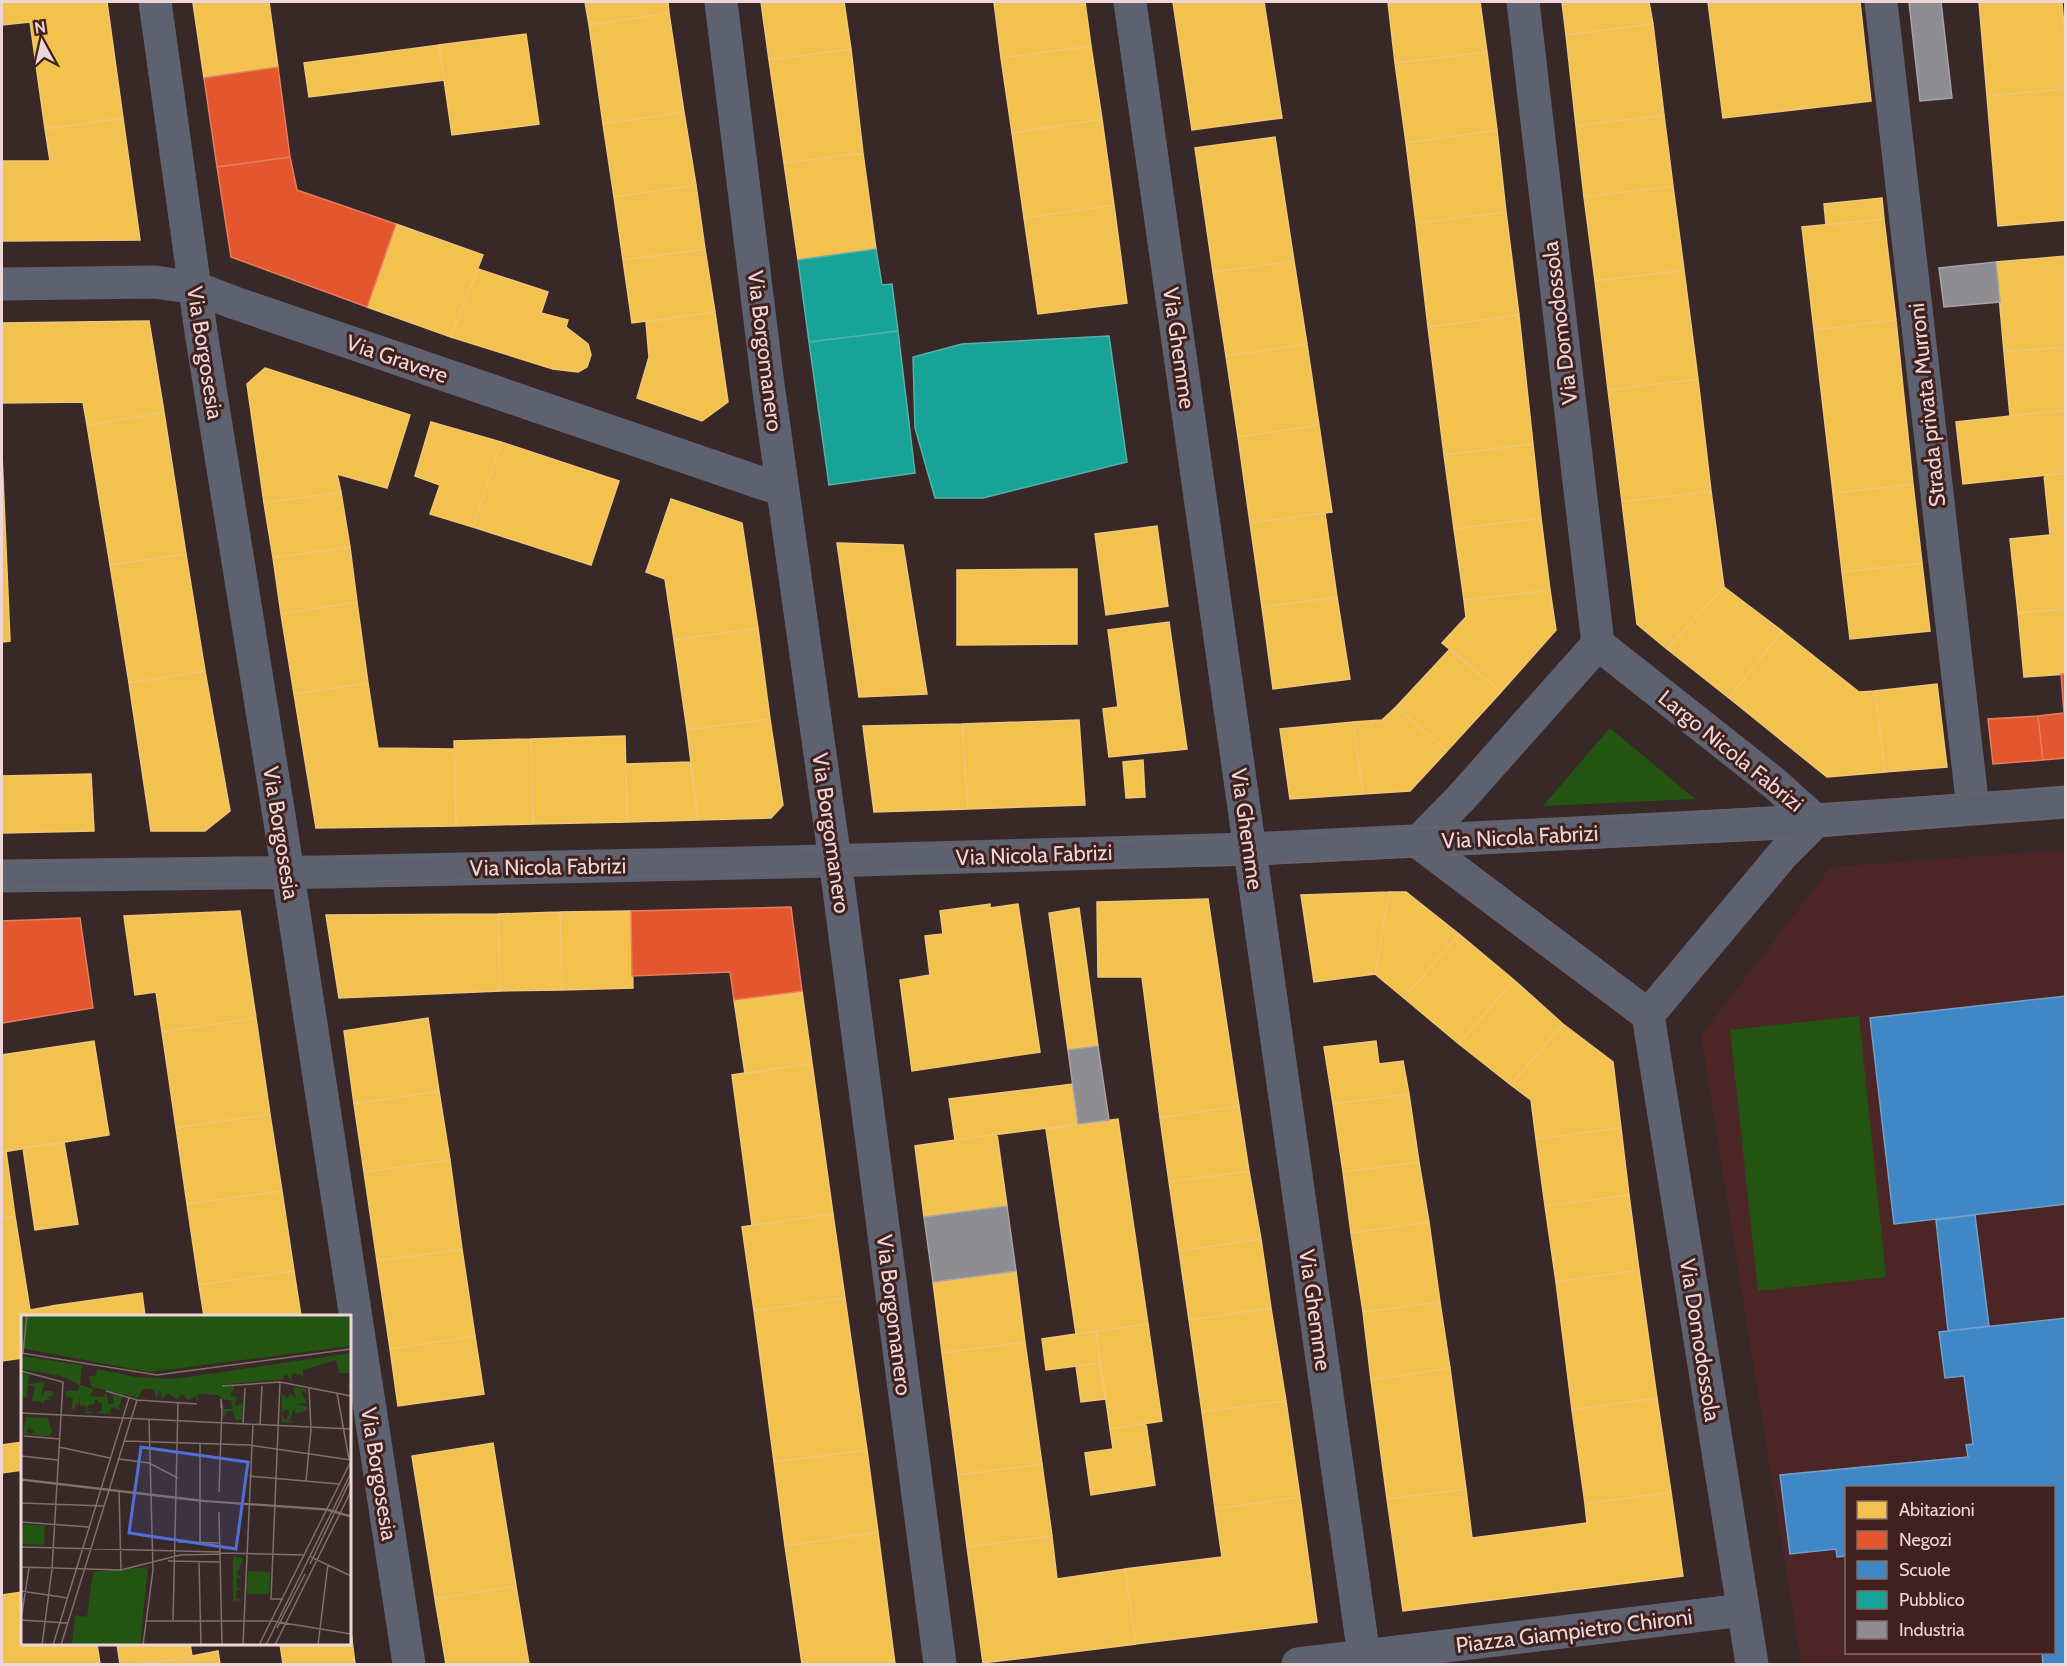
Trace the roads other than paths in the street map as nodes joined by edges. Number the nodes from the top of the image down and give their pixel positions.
1 (155, 2) edge
2 (721, 2) edge
3 (1130, 2) edge
4 (1523, 2) edge
5 (1881, 2) edge
6 (2, 284) edge
7 (196, 288) junction
8 (782, 490) junction
9 (1598, 644) junction
10 (2066, 802) edge
11 (1973, 809) junction
12 (1816, 821) junction
13 (1418, 842) junction
14 (1249, 849) junction
15 (835, 860) junction
16 (287, 872) junction
17 (2, 876) edge
18 (1648, 1015) junction
19 (1743, 1610) junction
20 (1364, 1656) junction
21 (409, 1665) edge
22 (940, 1665) edge
23 (1298, 1665) edge
24 (1752, 1665) edge

1 - 7 street, Via Borgosesia
2 - 8 street, Via Borgomanero
3 - 14 street, Via Ghemme
4 - 9 street, Via Domodossola
5 - 11 street, Strada privata Murroni
6 - 7 street, Via Gravere
7 - 8 street, Via Gravere
7 - 16 street, Via Borgosesia
8 - 15 street, Via Borgomanero
9 - 12 street, Largo Nicola Fabrizi
9 - 13 street
10 - 11 street, Via Nicola Fabrizi
11 - 12 street, Via Nicola Fabrizi
12 - 13 street, Via Nicola Fabrizi
12 - 18 street, Largo Nicola Fabrizi
13 - 14 street, Via Nicola Fabrizi
13 - 18 street
14 - 15 street, Via Nicola Fabrizi
14 - 20 street, Via Ghemme
15 - 16 street, Via Nicola Fabrizi
15 - 22 street, Via Borgomanero
16 - 17 street, Via Nicola Fabrizi
16 - 21 street, Via Borgosesia
18 - 19 street, Via Domodossola
19 - 20 street, Piazza Giampietro Chironi
19 - 24 street, Via Domodossola
20 - 23 street, Piazza Giampietro Chironi

